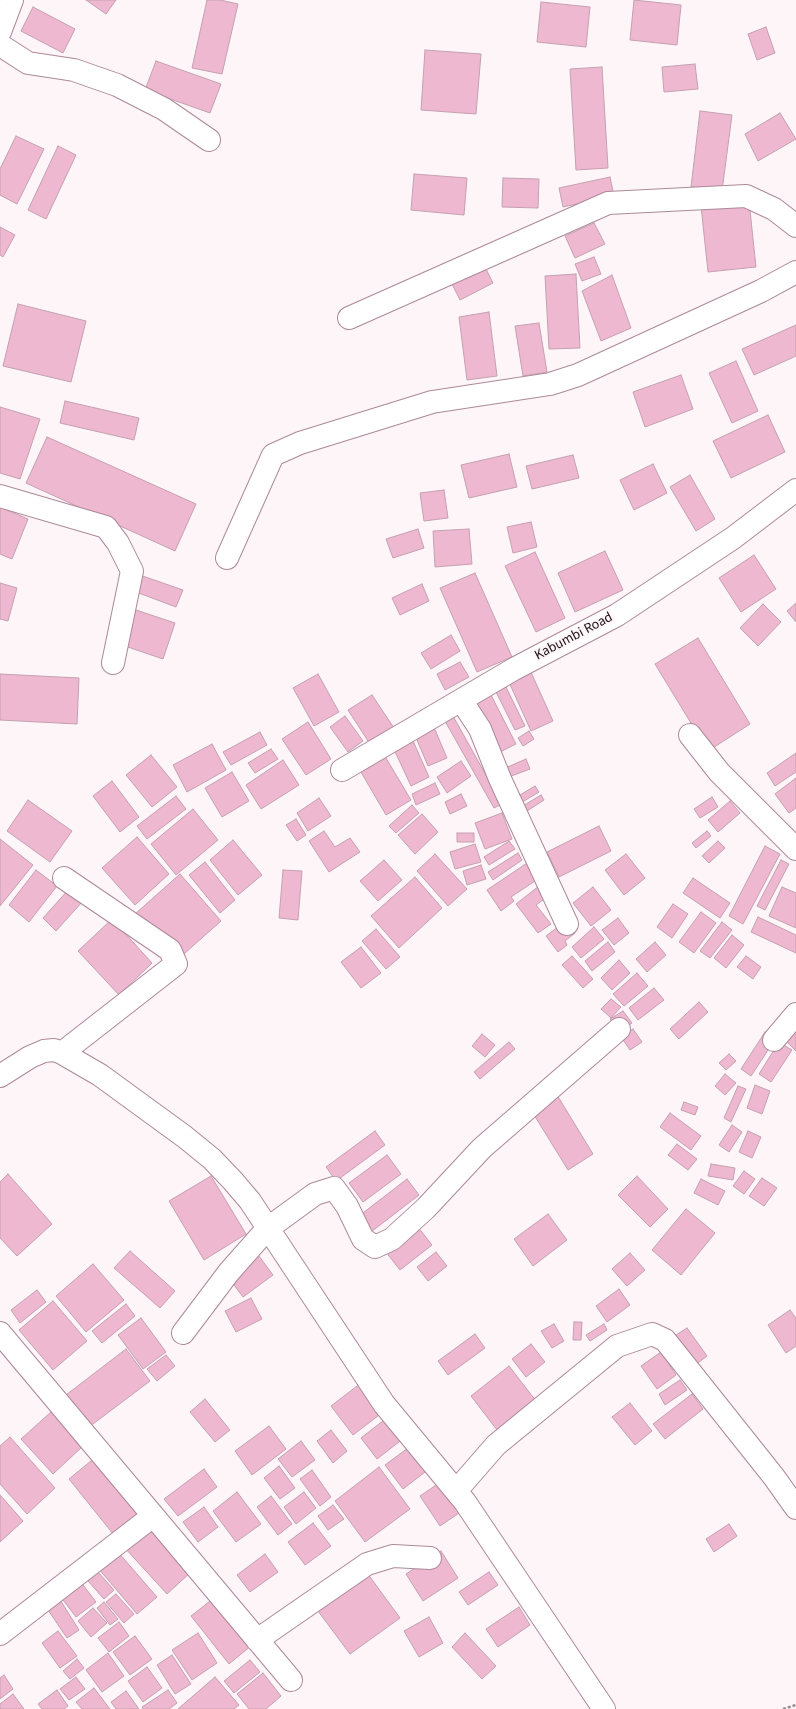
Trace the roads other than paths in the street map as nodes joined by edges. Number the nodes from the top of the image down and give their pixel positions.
1 (12, 0) edge
2 (0, 32) edge
3 (0, 45) edge
4 (209, 140) dead end
5 (796, 226) edge
6 (796, 272) edge
7 (349, 318) dead end
8 (796, 490) edge
9 (0, 496) edge
10 (226, 558) dead end
11 (113, 663) dead end
12 (461, 700) junction
13 (690, 735) dead end
14 (342, 770) dead end
15 (796, 848) edge
16 (64, 878) dead end
17 (567, 924) dead end
18 (796, 1014) edge
19 (619, 1029) dead end
20 (774, 1040) dead end
21 (62, 1053) junction
22 (0, 1076) edge
23 (267, 1228) junction
24 (0, 1333) edge
25 (183, 1333) dead end
26 (456, 1490) junction
27 (796, 1508) edge
28 (152, 1516) junction
29 (430, 1558) dead end
30 (0, 1634) edge
31 (257, 1640) junction
32 (291, 1680) dead end
33 (604, 1709) edge

1 - 2 street
3 - 4 street
5 - 7 street
6 - 10 street
8 - 12 street, Kabumbi Road
9 - 11 street
12 - 14 street, Kabumbi Road
12 - 17 street
13 - 15 street
16 - 21 street
18 - 20 street
19 - 23 street
21 - 22 street
21 - 23 street
23 - 25 street
23 - 26 street
24 - 28 street
26 - 27 street
26 - 33 street
28 - 30 street
28 - 31 street
29 - 31 street
31 - 32 street

